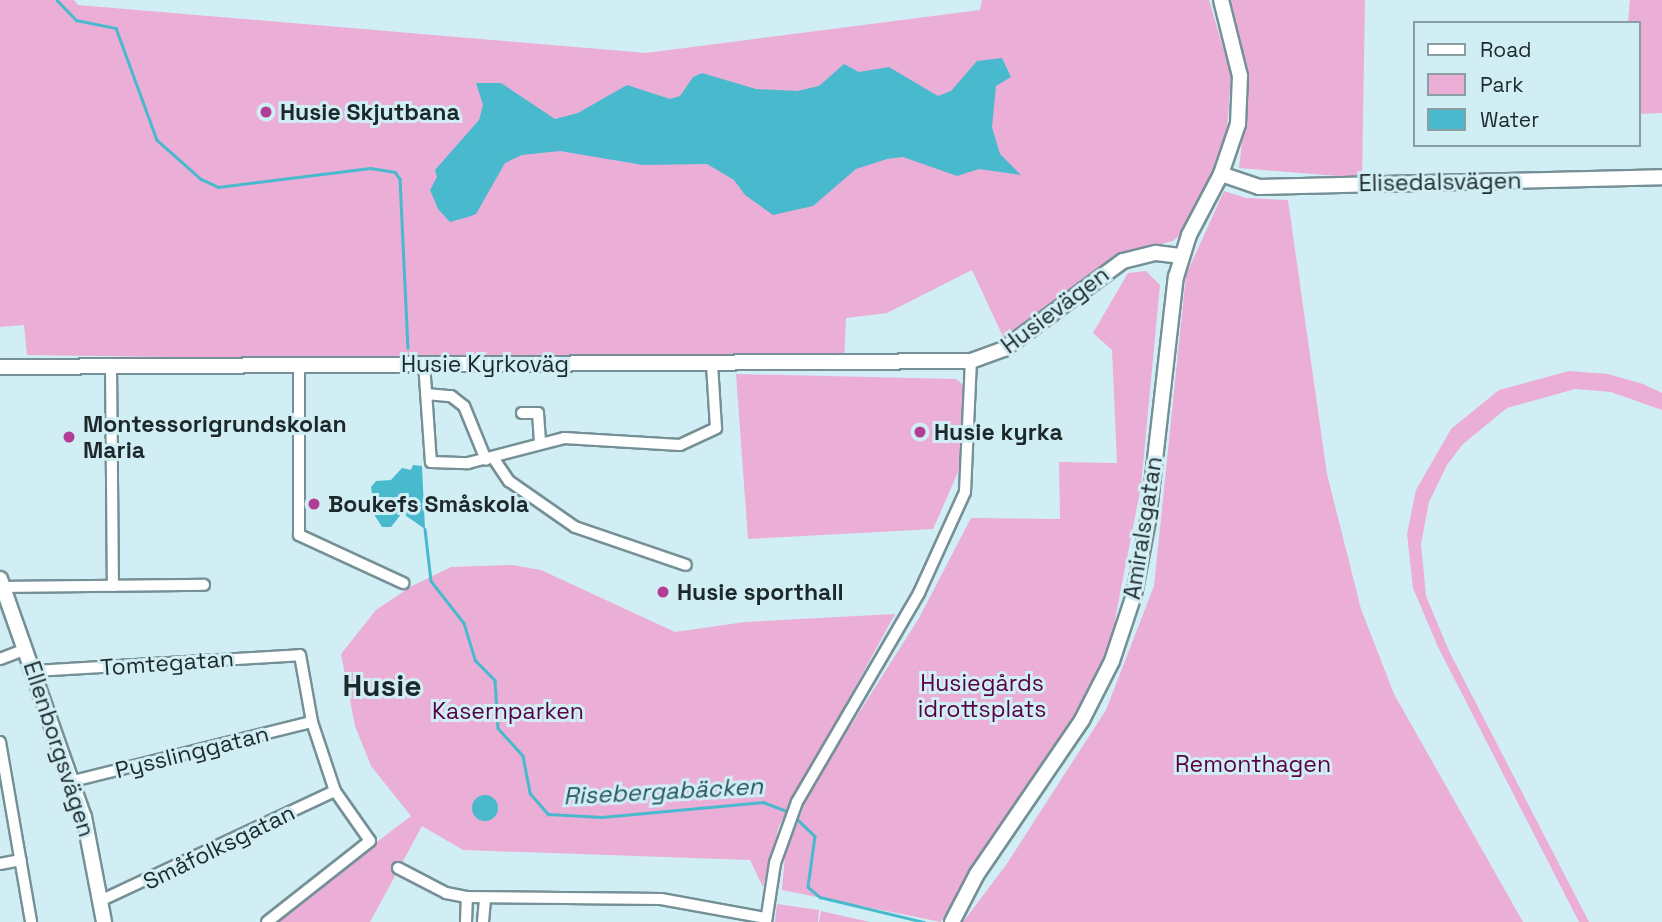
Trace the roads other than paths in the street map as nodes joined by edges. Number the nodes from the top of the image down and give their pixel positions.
1 (1221, 0) edge
2 (1221, 174) junction
3 (1662, 177) edge
4 (1182, 256) junction
5 (971, 361) junction
6 (424, 363) junction
7 (712, 364) junction
8 (111, 365) junction
9 (0, 367) edge
10 (299, 367) junction
11 (426, 394) junction
12 (522, 413) dead end
13 (540, 444) junction
14 (490, 459) junction
15 (686, 565) dead end
16 (2, 583) edge
17 (403, 583) dead end
18 (204, 585) dead end
19 (113, 586) junction
20 (26, 649) junction
21 (0, 659) edge
22 (34, 671) junction
23 (312, 722) junction
24 (0, 743) edge
25 (72, 781) junction
26 (335, 791) junction
27 (21, 860) junction
28 (0, 864) edge
29 (398, 868) dead end
30 (467, 897) junction
31 (485, 898) junction
32 (102, 900) junction
33 (953, 918) edge
34 (766, 920) edge
35 (32, 922) edge
36 (104, 922) edge
37 (267, 922) edge
38 (466, 922) edge
39 (483, 922) edge

1 - 2 street
2 - 3 street, Elisedalsvägen
2 - 4 street
4 - 5 street, Husievägen
4 - 33 street, Amiralsgatan
5 - 7 street, Husie Kyrkoväg
5 - 34 street, Husievägen
6 - 7 street, Husie Kyrkoväg
6 - 10 street, Husie Kyrkoväg
6 - 11 street
7 - 13 street
8 - 9 street, Husie Kyrkoväg
8 - 10 street, Husie Kyrkoväg
8 - 19 street
10 - 17 street
11 - 14 street
11 - 14 street
12 - 13 street
13 - 14 street
14 - 15 street
16 - 19 street
16 - 20 street, Ellenborgsvägen
18 - 19 street
20 - 21 street
20 - 22 street, Ellenborgsvägen
22 - 23 street, Tomtegatan
22 - 25 street, Ellenborgsvägen
23 - 25 street, Pysslinggatan
23 - 26 street
24 - 27 street
25 - 32 street, Ellenborgsvägen
26 - 32 street, Småfolksgatan
26 - 37 street
27 - 28 street
27 - 35 street
29 - 30 street
30 - 31 street
30 - 38 street
31 - 34 street
31 - 39 street
32 - 36 street, Ellenborgsvägen

